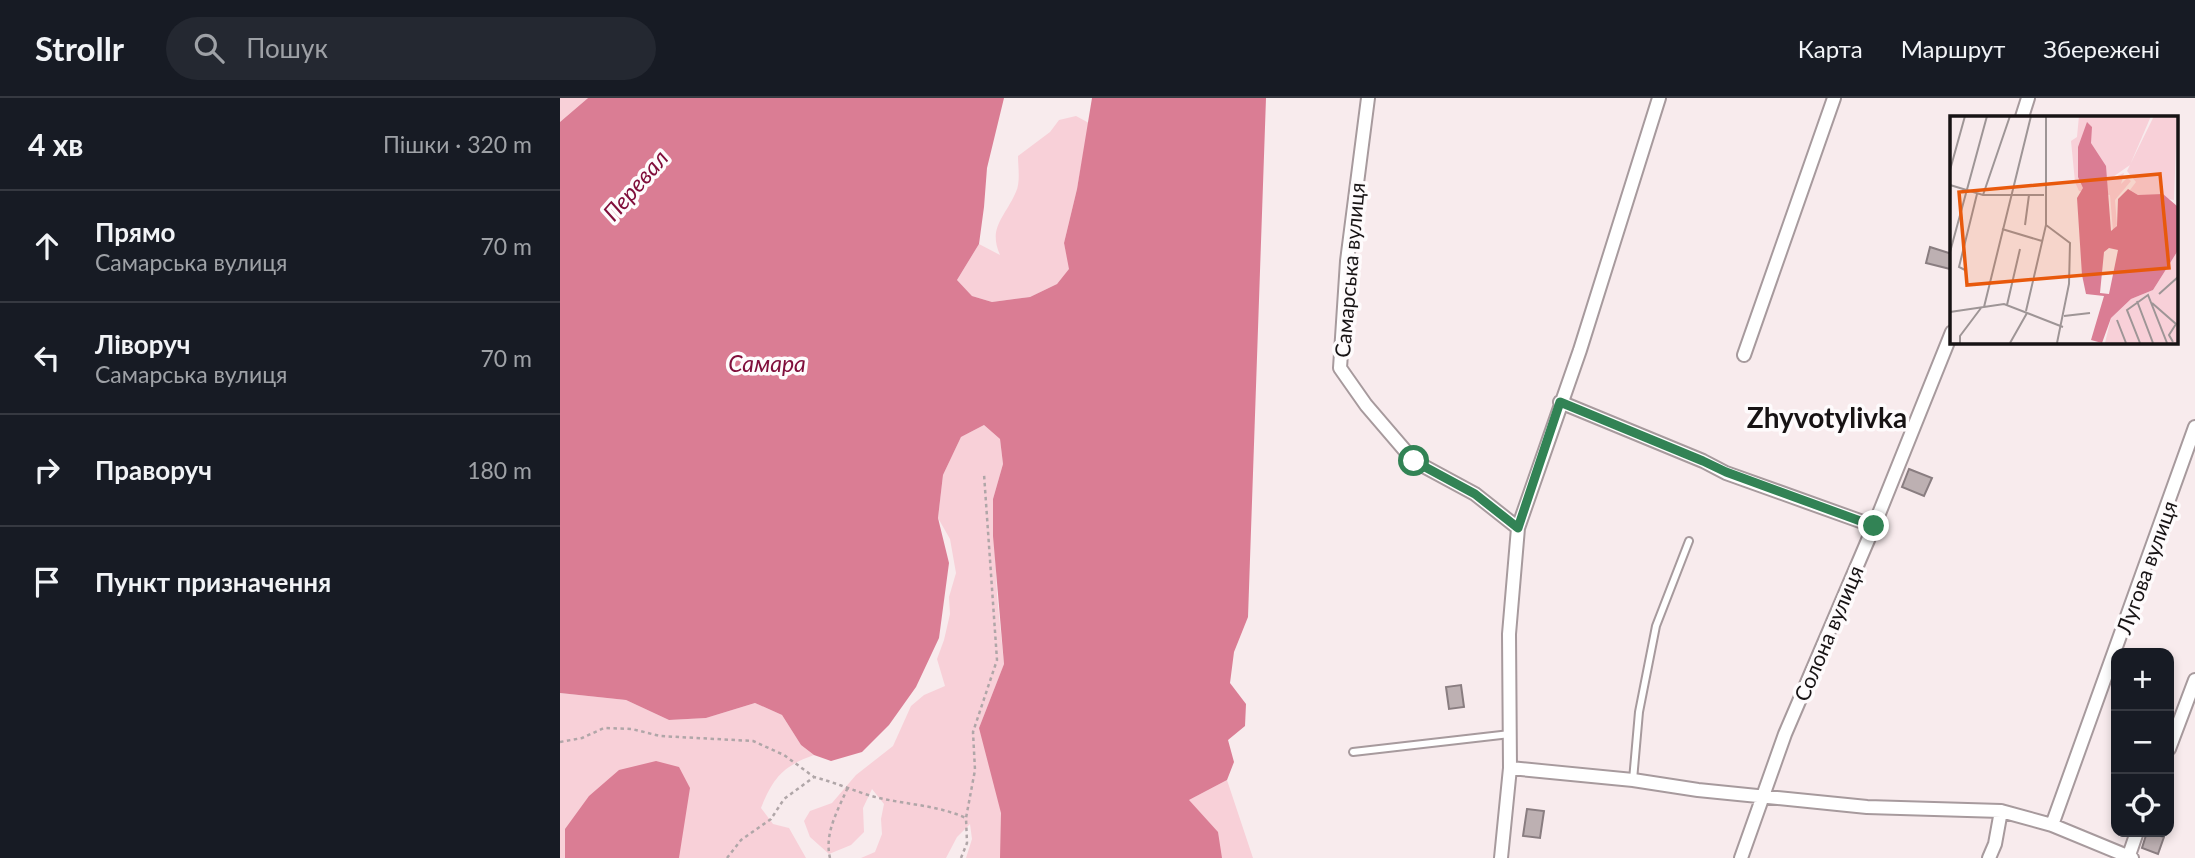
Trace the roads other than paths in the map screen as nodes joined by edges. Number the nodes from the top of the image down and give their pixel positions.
1 (1368, 98) edge
2 (1658, 98) edge
3 (1834, 98) edge
4 (2028, 98) edge
5 (2022, 116) edge
6 (1950, 337) edge
7 (1744, 355) dead end
8 (1560, 402) junction
9 (2195, 427) edge
10 (1874, 526) junction
11 (1518, 528) junction
12 (1689, 541) dead end
13 (2195, 680) edge
14 (1510, 734) junction
15 (2174, 736) edge
16 (1353, 752) dead end
17 (1510, 768) junction
18 (1633, 780) junction
19 (1761, 796) junction
20 (2001, 811) junction
21 (2052, 825) junction
22 (2135, 837) edge
23 (2129, 857) edge
24 (1501, 858) edge
25 (1741, 858) edge
26 (1989, 858) edge

1 - 11 street, Самарська вулиця
2 - 8 street
3 - 7 street
4 - 5 street
6 - 10 street, Солона вулиця
8 - 10 street
8 - 11 street
9 - 21 street, Лугова вулиця
10 - 19 street, Солона вулиця
11 - 14 street
12 - 18 lane
13 - 15 street
14 - 16 lane
14 - 17 street
17 - 18 street
17 - 24 street
18 - 19 street
19 - 20 street
19 - 25 street, Солона вулиця
20 - 21 street
20 - 26 street
21 - 23 street
22 - 23 street

